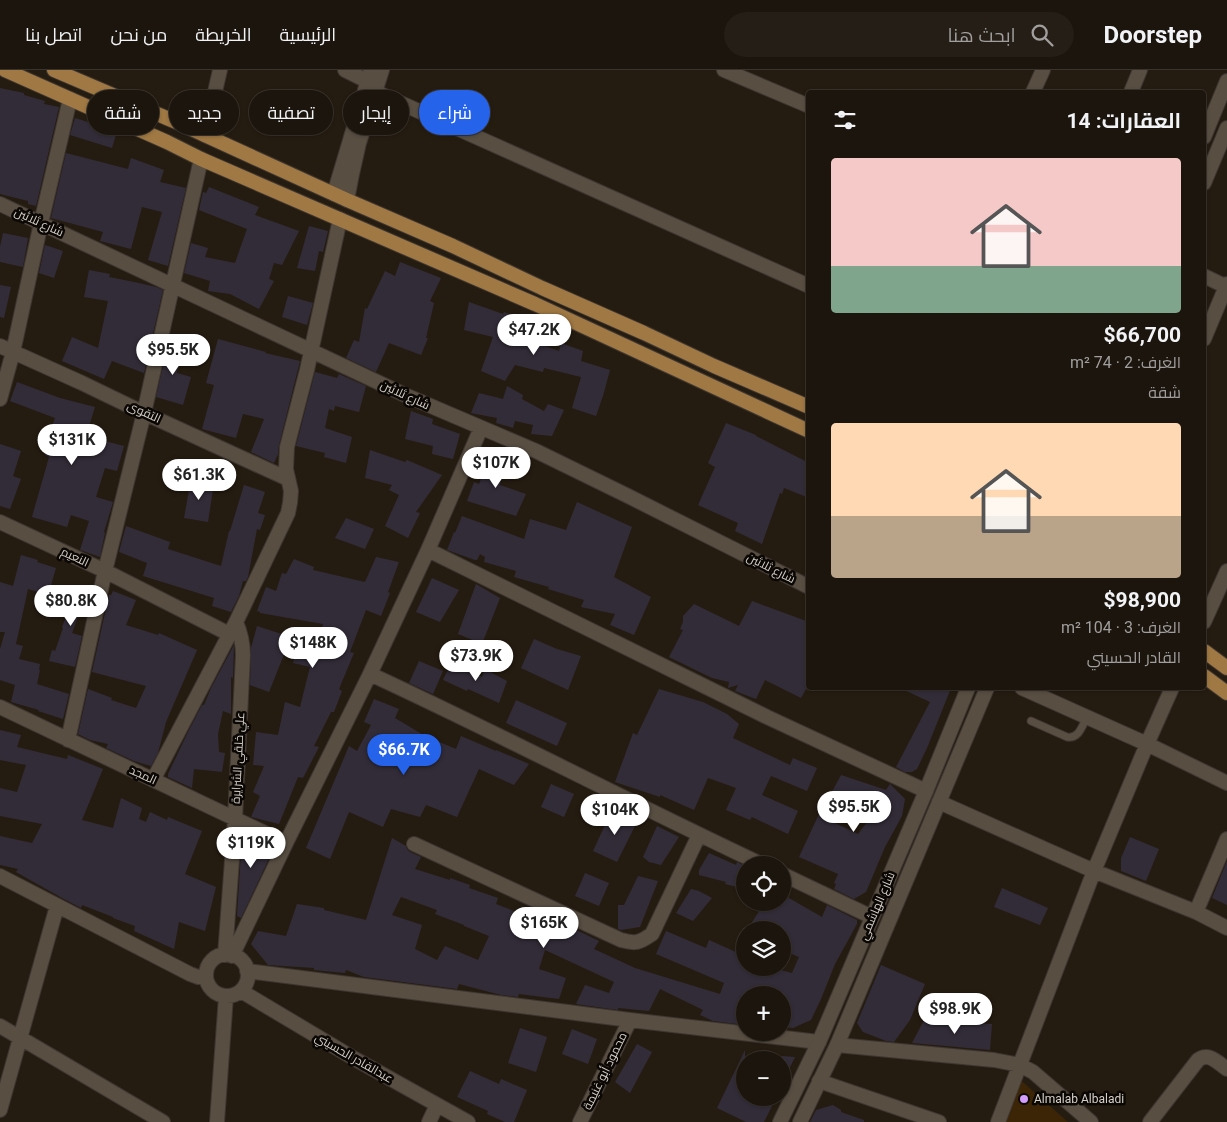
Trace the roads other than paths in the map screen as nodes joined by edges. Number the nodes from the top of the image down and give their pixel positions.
1 (6, 70) edge
2 (54, 70) edge
3 (220, 70) edge
4 (345, 70) edge
5 (382, 70) edge
6 (724, 70) edge
7 (1042, 70) edge
8 (1140, 70) edge
9 (371, 81) edge
10 (1227, 81) edge
11 (215, 90) edge
12 (1034, 90) edge
13 (1132, 90) edge
14 (70, 99) junction
15 (806, 105) edge
16 (169, 119) edge
17 (1227, 128) edge
18 (1206, 132) edge
19 (170, 135) edge
20 (205, 135) edge
21 (167, 142) junction
22 (201, 159) junction
23 (1206, 179) edge
24 (334, 194) junction
25 (347, 200) junction
26 (0, 204) edge
27 (340, 219) junction
28 (41, 223) junction
29 (1206, 277) edge
30 (806, 285) edge
31 (173, 286) junction
32 (1227, 286) edge
33 (542, 288) junction
34 (535, 304) junction
35 (1206, 334) edge
36 (6, 349) edge
37 (311, 350) junction
38 (0, 399) edge
39 (806, 406) edge
40 (144, 413) junction
41 (481, 428) junction
42 (806, 429) edge
43 (288, 479) junction
44 (0, 522) edge
45 (428, 550) junction
46 (104, 570) junction
47 (1227, 571) edge
48 (806, 585) edge
49 (1206, 618) edge
50 (233, 628) junction
51 (1206, 652) edge
52 (1227, 668) edge
53 (370, 674) junction
54 (1206, 677) edge
55 (967, 690) edge
56 (986, 690) edge
57 (1026, 690) edge
58 (1171, 690) edge
59 (1227, 692) edge
60 (0, 708) edge
61 (1087, 717) junction
62 (1031, 721) dead end
63 (68, 740) junction
64 (1147, 744) junction
65 (153, 780) junction
66 (1227, 783) edge
67 (926, 791) junction
68 (939, 802) junction
69 (235, 819) junction
70 (699, 835) junction
71 (1227, 840) edge
72 (286, 843) junction
73 (414, 844) dead end
74 (744, 856) edge
75 (1094, 871) junction
76 (0, 876) edge
77 (791, 878) edge
78 (57, 906) junction
79 (1196, 912) junction
80 (872, 917) junction
81 (1227, 928) edge
82 (229, 955) junction
83 (247, 972) junction
84 (206, 977) junction
85 (241, 991) junction
86 (226, 996) junction
87 (630, 1020) junction
88 (0, 1026) edge
89 (20, 1037) junction
90 (819, 1042) junction
91 (837, 1044) junction
92 (1020, 1065) junction
93 (1227, 1069) edge
94 (819, 1081) junction
95 (437, 1105) junction
96 (0, 1110) edge
97 (163, 1122) edge
98 (217, 1122) edge
99 (430, 1122) edge
100 (468, 1122) edge
101 (580, 1122) edge
102 (780, 1122) edge
103 (800, 1122) edge
104 (939, 1122) edge
105 (998, 1122) edge
106 (1091, 1122) edge
107 (1150, 1122) edge

1 - 14 main road
2 - 16 main road
3 - 11 street
4 - 9 street
5 - 9 street
6 - 15 street
7 - 12 street
8 - 13 street
9 - 24 street
9 - 25 street
9 - 30 street
10 - 18 street
14 - 21 main road
14 - 28 street
17 - 23 street
19 - 21 main road
20 - 24 main road
21 - 22 main road
22 - 27 main road
22 - 31 street
24 - 25 main road
25 - 33 main road
26 - 28 street, شارع ثلاثين
27 - 34 main road
27 - 37 street
28 - 31 street, شارع ثلاثين
28 - 36 street
29 - 32 street
31 - 37 street, شارع ثلاثين
31 - 40 street
32 - 35 street
33 - 34 main road
33 - 39 main road
34 - 42 main road
36 - 38 street
36 - 40 street, التقوى
37 - 41 street, شارع ثلاثين
37 - 43 street
40 - 43 street, التقوى
40 - 46 street
41 - 45 street
41 - 48 street, شارع ثلاثين
43 - 50 street
44 - 46 street, النعيم
45 - 53 street
45 - 67 street
46 - 50 street, النعيم
46 - 63 street
47 - 49 street
50 - 65 street
50 - 69 street, علي خلقي الشرايرة
51 - 52 main road
53 - 70 street
53 - 72 street
54 - 59 main road
55 - 67 street, شارع الهاشمي
56 - 68 street, شارع الهاشمي
57 - 61 street
58 - 64 street
60 - 63 street, المجد
61 - 62 lane
61 - 64 street
63 - 65 street, المجد
64 - 66 street
64 - 75 street
65 - 69 street, المجد
67 - 80 street, شارع الهاشمي
68 - 75 street
68 - 91 street, شارع الهاشمي
69 - 72 street, المجد
69 - 82 street, علي خلقي الشرايرة
70 - 73 street
70 - 74 street
71 - 79 street
72 - 82 street
75 - 79 street
75 - 92 street
76 - 78 street
77 - 80 street
78 - 84 street
78 - 89 street
79 - 81 street
80 - 90 street, شارع الهاشمي
82 - 83 street
82 - 84 street
83 - 85 street
83 - 87 street
84 - 86 street
85 - 86 street
85 - 95 street, عبدالقادر الحسيني
86 - 98 street
87 - 90 street
87 - 101 street, محمود أبو غنيمة
88 - 89 street
89 - 96 street
89 - 97 street
90 - 91 street
90 - 102 street, شارع الهاشمي
91 - 92 street
91 - 94 street, شارع الهاشمي
92 - 105 street
92 - 106 street
93 - 107 street
94 - 103 street, شارع الهاشمي
94 - 104 street
95 - 99 street
95 - 100 street, عبدالقادر الحسيني

